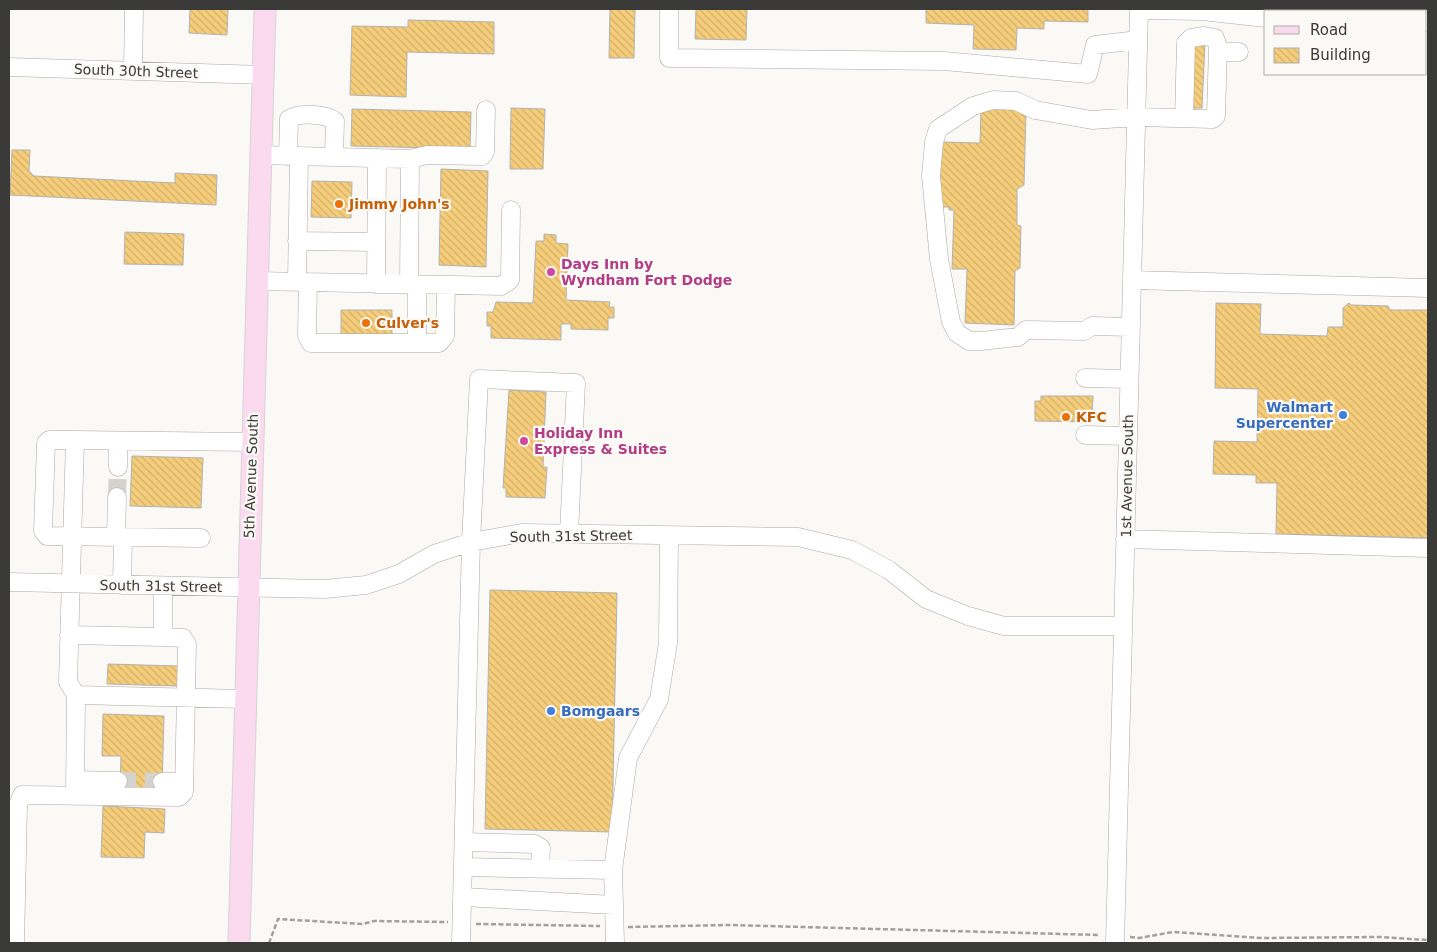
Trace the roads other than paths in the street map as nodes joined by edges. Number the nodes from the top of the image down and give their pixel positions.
1 (134, 9) edge
2 (265, 9) edge
3 (669, 9) edge
4 (1139, 10) edge
5 (1202, 11) junction
6 (1264, 18) edge
7 (1204, 36) junction
8 (1138, 40) junction
9 (1218, 52) junction
10 (1239, 52) dead end
11 (9, 67) edge
12 (133, 71) junction
13 (263, 75) junction
14 (486, 110) dead end
15 (1136, 117) junction
16 (1184, 118) junction
17 (260, 155) junction
18 (294, 156) junction
19 (334, 157) junction
20 (377, 158) junction
21 (410, 159) junction
22 (512, 210) dead end
23 (297, 241) junction
24 (376, 242) junction
25 (1132, 280) junction
26 (256, 281) junction
27 (302, 282) junction
28 (376, 284) junction
29 (413, 285) junction
30 (446, 286) junction
31 (1428, 288) edge
32 (1130, 326) junction
33 (417, 343) junction
34 (1085, 378) dead end
35 (1129, 379) junction
36 (1085, 435) dead end
37 (1128, 436) junction
38 (75, 440) junction
39 (118, 441) junction
40 (252, 442) junction
41 (118, 467) tunnel mouth
42 (117, 497) tunnel mouth
43 (569, 534) junction
44 (73, 536) junction
45 (669, 536) junction
46 (120, 537) junction
47 (201, 538) dead end
48 (1125, 539) junction
49 (471, 542) junction
50 (1428, 548) edge
51 (9, 582) edge
52 (71, 584) junction
53 (122, 585) junction
54 (163, 586) junction
55 (248, 588) junction
56 (1123, 626) junction
57 (69, 635) junction
58 (163, 637) junction
59 (76, 696) junction
60 (186, 697) junction
61 (245, 699) junction
62 (118, 780) tunnel mouth
63 (162, 782) tunnel mouth
64 (184, 782) junction
65 (75, 788) junction
66 (464, 842) junction
67 (464, 867) junction
68 (540, 869) junction
69 (613, 870) junction
70 (463, 897) junction
71 (614, 905) junction
72 (616, 935) edge
73 (1115, 940) edge
74 (16, 943) edge
75 (239, 943) edge
76 (461, 943) edge

1 - 12 street
2 - 13 main road, 5th Avenue South
3 - 8 street
4 - 5 street
4 - 8 street, 1st Avenue South
5 - 6 street
5 - 7 street
7 - 9 street
7 - 16 street
8 - 15 street, 1st Avenue South
9 - 10 street
9 - 16 street
11 - 12 street, South 30th Street
12 - 13 street, South 30th Street
13 - 17 main road, 5th Avenue South
14 - 21 street
15 - 16 street
15 - 25 street, 1st Avenue South
15 - 32 street
17 - 18 street
17 - 26 main road, 5th Avenue South
18 - 19 street
18 - 19 street
18 - 23 street
19 - 20 street
20 - 21 street
20 - 24 street
21 - 29 street
22 - 30 street
23 - 24 street
23 - 27 street
24 - 28 street
25 - 31 street
25 - 32 street, 1st Avenue South
26 - 27 street
26 - 40 main road, 5th Avenue South
27 - 28 street
27 - 33 street
28 - 29 street
29 - 30 street
29 - 33 street
30 - 33 street
32 - 35 street, 1st Avenue South
34 - 35 street
35 - 37 street, 1st Avenue South
36 - 37 street
37 - 48 street, 1st Avenue South
38 - 39 street
38 - 44 street
38 - 44 street
39 - 40 street
39 - 41 street
40 - 55 main road, 5th Avenue South
42 - 46 street
43 - 45 street, South 31st Street
43 - 49 street, South 31st Street
43 - 49 street
44 - 46 street
44 - 52 street
45 - 56 street, South 31st Street
45 - 69 street
46 - 47 street
46 - 53 street
48 - 50 street
48 - 56 street, 1st Avenue South
49 - 55 street, South 31st Street
49 - 66 street
51 - 52 street, South 31st Street
52 - 53 street, South 31st Street
52 - 57 street
53 - 54 street, South 31st Street
54 - 55 street, South 31st Street
54 - 58 street
55 - 61 main road, 5th Avenue South
56 - 73 street, 1st Avenue South
57 - 58 street
57 - 59 street
58 - 60 street
59 - 60 street
59 - 65 street
60 - 61 street
60 - 64 street
61 - 75 main road, 5th Avenue South
62 - 65 street
63 - 64 street
64 - 65 street
65 - 74 street
66 - 67 street
66 - 68 street
67 - 68 street
67 - 70 street
68 - 69 street
69 - 71 street
70 - 71 street
70 - 76 street
71 - 72 street

